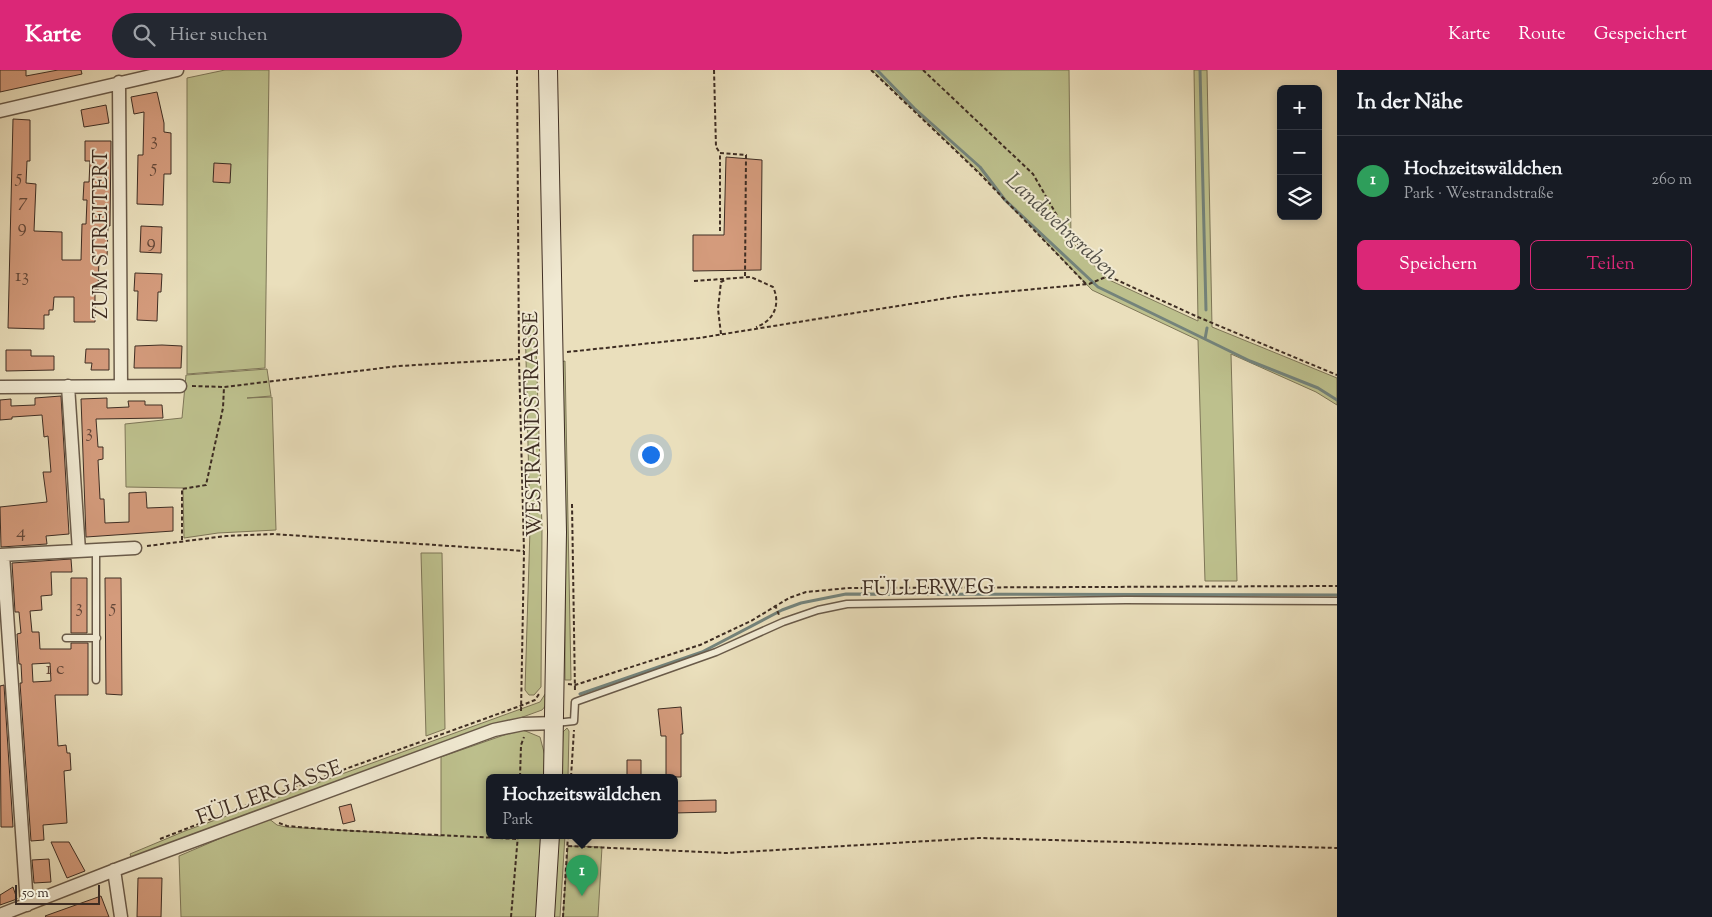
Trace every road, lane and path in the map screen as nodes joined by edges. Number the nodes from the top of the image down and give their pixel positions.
1 (177, 70) edge
2 (517, 70) edge
3 (548, 70) edge
4 (714, 70) edge
5 (871, 70) edge
6 (923, 70) edge
7 (143, 74) edge
8 (119, 82) junction
9 (0, 111) edge
10 (720, 153) junction
11 (720, 231) dead end
12 (1108, 276) junction
13 (745, 278) junction
14 (727, 279) junction
15 (694, 281) dead end
16 (1088, 284) junction
17 (749, 330) junction
18 (720, 334) junction
19 (560, 353) junction
20 (519, 359) junction
21 (1337, 375) edge
22 (68, 386) junction
23 (121, 386) junction
24 (180, 386) joint
25 (0, 387) edge
26 (224, 388) junction
27 (182, 540) junction
28 (135, 548) joint
29 (79, 550) junction
30 (96, 550) junction
31 (524, 551) junction
32 (2, 555) edge
33 (1337, 601) edge
34 (775, 605) dead end
35 (779, 614) dead end
36 (66, 638) dead end
37 (97, 638) junction
38 (96, 680) dead end
39 (540, 692) dead end
40 (520, 706) junction
41 (574, 721) junction
42 (556, 723) junction
43 (523, 724) junction
44 (520, 774) edge
45 (553, 774) edge
46 (571, 774) edge
47 (271, 813) junction
48 (486, 837) edge
49 (518, 839) edge
50 (550, 839) edge
51 (568, 839) edge
52 (156, 841) dead end
53 (568, 846) junction
54 (1337, 848) edge
55 (114, 870) junction
56 (27, 905) junction
57 (0, 915) edge
58 (121, 917) edge
59 (511, 917) edge
60 (545, 917) edge
61 (563, 917) edge

1 - 7 street
2 - 20 path
3 - 19 main road, WESTRANDSTRASSE
4 - 10 path
5 - 16 path
6 - 12 path
7 - 8 street
8 - 9 street
8 - 23 street, ZUM STREITERT
10 - 11 path
10 - 13 path
12 - 16 path
12 - 21 path
13 - 14 path
13 - 17 path
14 - 15 path
14 - 18 path
16 - 17 path
17 - 18 path
18 - 19 path
19 - 42 main road, WESTRANDSTRASSE
20 - 26 path
20 - 31 path
22 - 23 street
22 - 25 street
22 - 29 street
23 - 24 street
24 - 26 path
26 - 27 path
27 - 28 path
27 - 31 path
28 - 30 street
29 - 30 street
29 - 32 street
30 - 37 lane
31 - 40 path
32 - 56 street
33 - 41 lane, FÜLLERWEG
34 - 35 path
36 - 37 lane
37 - 38 lane
39 - 40 path
40 - 43 path
40 - 52 path
41 - 42 lane
41 - 46 path
42 - 43 street, FÜLLERGASSE
42 - 45 main road, WESTRANDSTRASSE
43 - 44 path
43 - 47 street, FÜLLERGASSE
47 - 48 path
47 - 55 street, FÜLLERGASSE
49 - 59 path
50 - 60 main road
51 - 53 path
53 - 54 path
53 - 61 path
55 - 56 street, FÜLLERGASSE
55 - 58 street
56 - 57 street, FÜLLERGASSE

